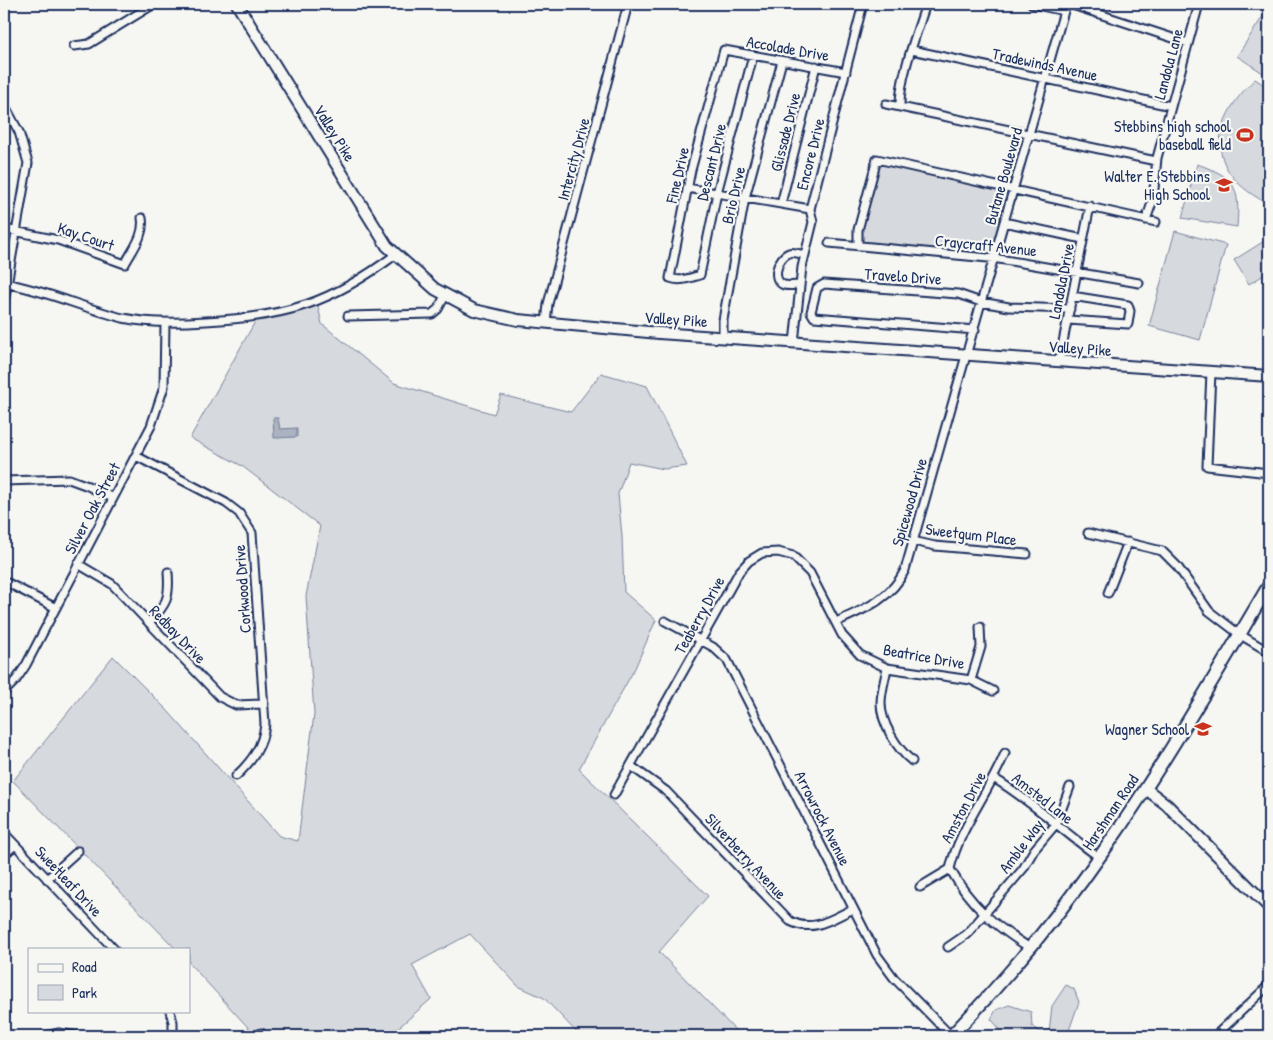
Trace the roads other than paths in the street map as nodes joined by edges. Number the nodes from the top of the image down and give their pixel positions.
1 (154, 4) edge
2 (237, 4) edge
3 (628, 4) edge
4 (864, 4) edge
5 (926, 4) edge
6 (1032, 4) edge
7 (1199, 4) edge
8 (1067, 6) edge
9 (1188, 43) junction
10 (74, 46) dead end
11 (724, 50) joint
12 (912, 50) junction
13 (753, 56) junction
14 (782, 61) junction
15 (816, 66) junction
16 (846, 72) junction
17 (1045, 78) junction
18 (4, 104) edge
19 (886, 104) dead end
20 (1171, 106) junction
21 (900, 107) junction
22 (1029, 134) junction
23 (1156, 161) junction
24 (687, 188) junction
25 (1013, 190) junction
26 (717, 193) junction
27 (745, 198) junction
28 (782, 204) junction
29 (1090, 206) junction
30 (810, 209) junction
31 (142, 218) dead end
32 (1146, 220) junction
33 (1004, 222) junction
34 (1156, 222) dead end
35 (4, 229) edge
36 (16, 231) junction
37 (1083, 239) junction
38 (829, 243) dead end
39 (858, 245) junction
40 (395, 255) junction
41 (804, 255) junction
42 (994, 259) junction
43 (1077, 272) junction
44 (700, 275) joint
45 (5, 283) edge
46 (800, 284) junction
47 (1139, 284) dead end
48 (446, 296) junction
49 (1072, 296) junction
50 (4, 302) edge
51 (981, 302) junction
52 (1070, 309) junction
53 (348, 316) dead end
54 (1068, 320) junction
55 (165, 323) junction
56 (546, 323) junction
57 (975, 330) junction
58 (723, 337) junction
59 (794, 343) junction
60 (965, 355) junction
61 (1060, 362) junction
62 (1211, 372) junction
63 (1269, 376) edge
64 (136, 456) junction
65 (1269, 473) edge
66 (4, 481) edge
67 (112, 498) junction
68 (1088, 533) dead end
69 (913, 541) junction
70 (1128, 542) junction
71 (1027, 554) dead end
72 (78, 564) junction
73 (168, 572) dead end
74 (4, 581) edge
75 (1269, 585) edge
76 (1108, 592) dead end
77 (56, 608) junction
78 (666, 621) dead end
79 (836, 622) junction
80 (149, 623) junction
81 (980, 627) dead end
82 (1239, 634) junction
83 (701, 641) junction
84 (1269, 652) edge
85 (888, 668) junction
86 (971, 680) junction
87 (4, 692) edge
88 (993, 692) dead end
89 (264, 704) junction
90 (1005, 753) dead end
91 (912, 761) dead end
92 (631, 766) junction
93 (236, 776) dead end
94 (995, 779) junction
95 (1070, 787) dead end
96 (1146, 788) junction
97 (614, 795) dead end
98 (1056, 824) junction
99 (4, 833) edge
100 (15, 844) junction
101 (78, 851) dead end
102 (4, 855) edge
103 (1099, 857) junction
104 (950, 869) junction
105 (48, 879) junction
106 (920, 887) dead end
107 (1269, 907) edge
108 (853, 908) junction
109 (984, 915) junction
110 (948, 947) dead end
111 (113, 948) edge
112 (1030, 948) junction
113 (1269, 985) edge
114 (170, 1012) edge
115 (45, 1036) edge
116 (77, 1036) edge
117 (173, 1036) edge
118 (951, 1036) edge
119 (1215, 1036) edge

1 - 10 street
2 - 40 street, Valley Pike
3 - 56 street, Intercity Drive
4 - 16 street, Encore Drive
5 - 12 street
6 - 8 street
7 - 9 street, Landola Lane
8 - 9 street
8 - 17 street, Butane Boulevard
9 - 20 street, Landola Lane
11 - 13 street, Accolade Drive
11 - 24 street, Fine Drive
12 - 17 street, Tradewinds Avenue
12 - 21 street
13 - 14 street, Accolade Drive
13 - 26 street, Descant Drive
14 - 15 street, Accolade Drive
14 - 27 street, Brio Drive
15 - 16 street, Accolade Drive
15 - 28 street, Glissade Drive
16 - 30 street, Encore Drive
17 - 20 street, Tradewinds Avenue
17 - 22 street, Butane Boulevard
18 - 36 street
19 - 21 street
20 - 23 street, Landola Lane
21 - 22 street
22 - 23 street
22 - 25 street, Butane Boulevard
23 - 32 street
24 - 26 street
24 - 44 street, Fine Drive
25 - 29 street
25 - 33 street, Butane Boulevard
25 - 39 street
26 - 27 street
26 - 44 street, Descant Drive
27 - 28 street
27 - 58 street, Brio Drive
28 - 30 street
29 - 32 street
29 - 37 street, Landola Drive
30 - 41 street, Encore Drive
31 - 36 street, Kay Court
32 - 34 street
33 - 37 street
33 - 42 street, Butane Boulevard
35 - 36 street
36 - 45 street
37 - 43 street, Landola Drive
38 - 39 street, Craycraft Avenue
39 - 42 street, Craycraft Avenue
40 - 48 street, Valley Pike
40 - 55 street
41 - 46 street, Encore Drive
41 - 46 street
42 - 43 street, Craycraft Avenue
42 - 51 street, Butane Boulevard
43 - 47 street, Craycraft Avenue
43 - 49 street, Landola Drive
45 - 50 street
45 - 55 street
46 - 59 street, Encore Drive
48 - 53 street
48 - 56 street, Valley Pike
49 - 52 street, Landola Drive
49 - 54 street
51 - 52 street, Travelo Drive
51 - 57 street, Butane Boulevard
51 - 57 street, Travelo Drive
52 - 54 street, Landola Drive
54 - 61 street, Landola Drive
55 - 64 street, Silver Oak Street
56 - 58 street, Valley Pike
57 - 60 street, Butane Boulevard
58 - 59 street, Valley Pike
59 - 60 street, Valley Pike
60 - 61 street, Valley Pike
60 - 69 street, Spicewood Drive
61 - 62 street, Valley Pike
62 - 63 street, Valley Pike
62 - 65 street
64 - 67 street, Silver Oak Street
64 - 89 street, Corkwood Drive
66 - 67 street
67 - 72 street, Silver Oak Street
68 - 70 street
69 - 71 street, Sweetgum Place
69 - 79 street, Spicewood Drive
70 - 76 street
70 - 82 street
72 - 77 street, Silver Oak Street
72 - 80 street, Redbay Drive
73 - 80 street
74 - 77 street
75 - 82 main road, Harshman Road
77 - 87 street, Silver Oak Street
78 - 83 street, Arrowrock Avenue
79 - 83 street, Teaberry Drive
79 - 85 street, Beatrice Drive
80 - 89 street, Redbay Drive
81 - 86 street
82 - 84 street
82 - 96 main road, Harshman Road
83 - 92 street, Teaberry Drive
83 - 108 street, Arrowrock Avenue
85 - 86 street, Beatrice Drive
85 - 91 street
86 - 88 street, Beatrice Drive
89 - 93 street, Corkwood Drive
90 - 94 street, Amston Drive
92 - 97 street, Teaberry Drive
92 - 108 street, Silverberry Avenue
94 - 98 street, Amsted Lane
94 - 104 street, Amston Drive
95 - 98 street, Amble Way
96 - 103 main road, Harshman Road
96 - 107 street
98 - 103 street, Amsted Lane
98 - 109 street, Amble Way
99 - 100 street, Sweetleaf Drive
100 - 102 street
100 - 105 street, Sweetleaf Drive
101 - 105 street
103 - 112 main road, Harshman Road
104 - 106 street, Amston Drive
104 - 109 street
105 - 111 street, Sweetleaf Drive
108 - 118 street, Arrowrock Avenue
109 - 110 street, Amble Way
109 - 112 street
112 - 118 main road, Harshman Road
113 - 119 street
114 - 117 street
115 - 116 street

